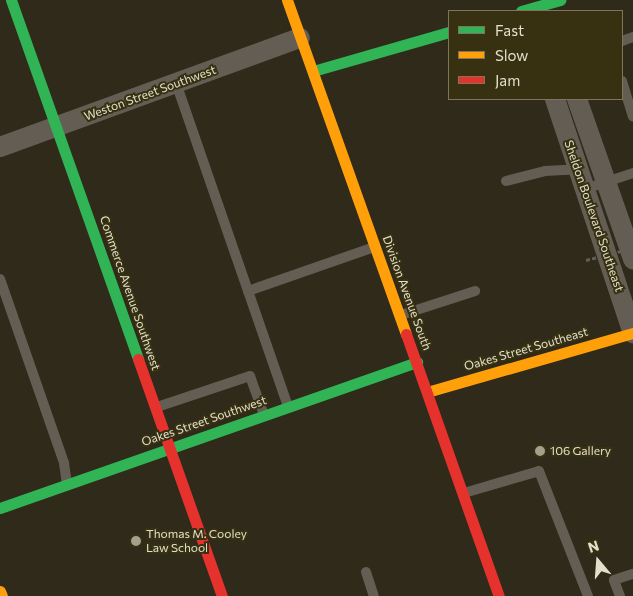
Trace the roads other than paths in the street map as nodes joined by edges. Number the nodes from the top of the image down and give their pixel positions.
1 (11, 0) edge
2 (287, 0) edge
3 (560, 0) edge
4 (524, 9) edge
5 (448, 32) edge
6 (300, 38) junction
7 (313, 71) junction
8 (176, 83) junction
9 (623, 85) edge
10 (555, 100) edge
11 (577, 100) edge
12 (633, 116) edge
13 (57, 127) junction
14 (0, 146) edge
15 (578, 169) junction
16 (633, 173) edge
17 (506, 181) dead end
18 (606, 182) junction
19 (585, 189) junction
20 (375, 246) junction
21 (633, 259) edge
22 (0, 279) edge
23 (475, 290) dead end
24 (248, 291) junction
25 (400, 316) junction
26 (633, 333) edge
27 (416, 362) junction
28 (427, 392) junction
29 (288, 407) junction
30 (156, 408) junction
31 (264, 415) junction
32 (170, 448) junction
33 (67, 484) junction
34 (463, 494) junction
35 (0, 508) edge
36 (366, 572) dead end
37 (633, 574) edge
38 (0, 591) edge
39 (2, 596) edge
40 (222, 596) edge
41 (374, 596) edge
42 (499, 596) edge
43 (588, 596) edge
44 (620, 596) edge

1 - 13 street, Commerce Avenue Southwest
2 - 6 street, Division Avenue South
3 - 4 street
5 - 7 street
6 - 7 street, Division Avenue South
6 - 8 street, Weston Street Southwest
7 - 20 street, Division Avenue South
8 - 13 street, Weston Street Southwest
8 - 24 lane
9 - 12 lane
10 - 15 street, Sheldon Boulevard Southeast
11 - 18 street, Sheldon Boulevard Southeast
13 - 14 street, Weston Street Southwest
13 - 30 street, Commerce Avenue Southwest
15 - 17 lane
15 - 19 street, Sheldon Boulevard Southeast
16 - 18 lane
18 - 19 lane
18 - 21 street, Sheldon Boulevard Southeast
19 - 26 street, Sheldon Boulevard Southeast
20 - 24 lane
20 - 25 street, Division Avenue South
22 - 33 lane
23 - 25 lane
24 - 29 lane
25 - 27 street, Division Avenue South
26 - 28 street, Oakes Street Southeast
27 - 28 street, Division Avenue South
27 - 29 street, Oakes Street Southwest
28 - 34 street, Division Avenue South
29 - 31 street, Oakes Street Southwest
30 - 31 lane
30 - 32 street, Commerce Avenue Southwest
31 - 32 street, Oakes Street Southwest
32 - 33 street, Oakes Street Southwest
32 - 40 street, Commerce Avenue Southwest
33 - 35 street, Oakes Street Southwest
34 - 42 street, Division Avenue South
34 - 43 lane
36 - 41 lane
37 - 44 lane
38 - 39 street

